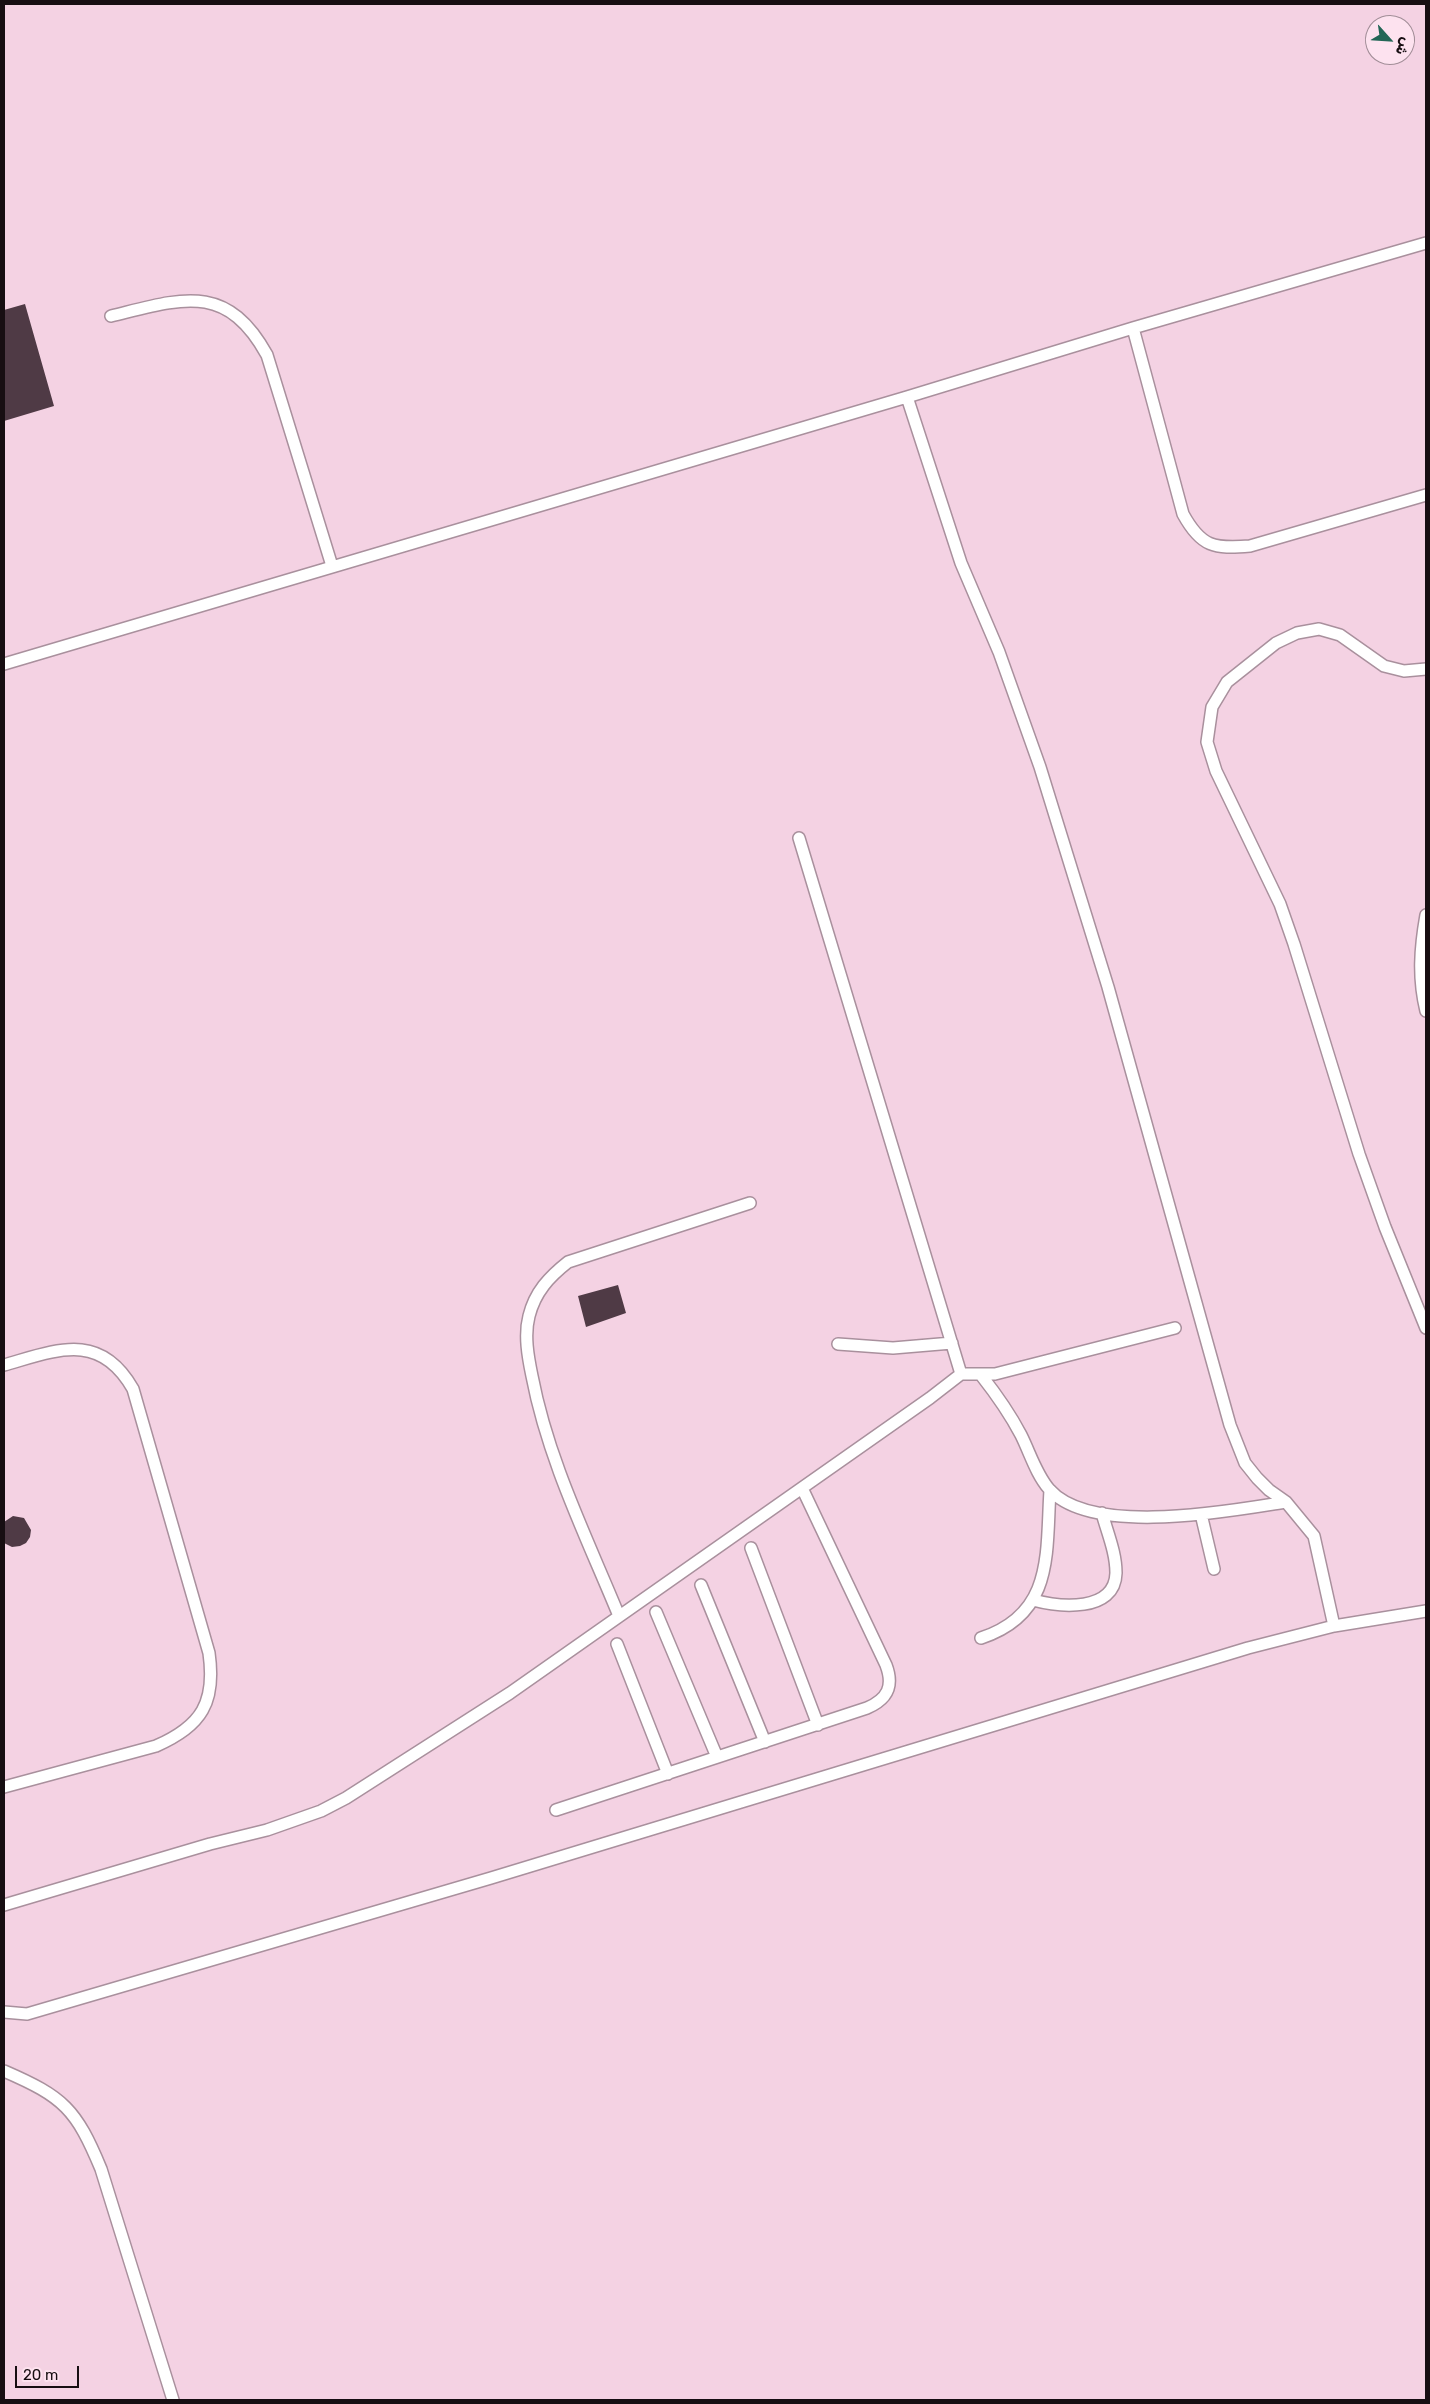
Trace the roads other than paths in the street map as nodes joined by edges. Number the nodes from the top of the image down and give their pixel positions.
1 (1426, 243) edge
2 (112, 316) dead end
3 (1133, 328) junction
4 (907, 397) junction
5 (1426, 495) edge
6 (332, 566) junction
7 (4, 664) edge
8 (1426, 669) edge
9 (799, 838) dead end
10 (1426, 915) edge
11 (1426, 1011) edge
12 (750, 1203) dead end
13 (1175, 1328) dead end
14 (1426, 1328) edge
15 (952, 1343) junction
16 (838, 1344) dead end
17 (4, 1365) edge
18 (961, 1374) junction
19 (981, 1375) junction
20 (802, 1488) junction
21 (1050, 1490) junction
22 (1286, 1502) junction
23 (1102, 1513) junction
24 (1201, 1514) junction
25 (751, 1548) dead end
26 (1214, 1569) dead end
27 (701, 1585) dead end
28 (1033, 1600) junction
29 (1426, 1611) edge
30 (656, 1612) dead end
31 (619, 1616) junction
32 (1334, 1626) junction
33 (982, 1638) dead end
34 (616, 1644) dead end
35 (818, 1725) junction
36 (765, 1742) junction
37 (717, 1757) junction
38 (668, 1774) junction
39 (4, 1787) edge
40 (556, 1810) dead end
41 (4, 1906) edge
42 (4, 2012) edge
43 (4, 2071) edge
44 (173, 2400) edge

1 - 3 lane
2 - 6 lane
3 - 4 lane
3 - 5 lane
4 - 6 lane
4 - 22 lane
6 - 7 lane
8 - 14 lane
9 - 15 lane
10 - 11 lane
12 - 31 lane
13 - 19 lane
15 - 16 lane
15 - 18 lane
17 - 39 lane
18 - 19 lane
18 - 20 lane
19 - 21 lane
20 - 31 lane
20 - 35 lane
21 - 23 lane
21 - 28 lane
22 - 24 lane
22 - 32 lane
23 - 24 lane
23 - 28 lane
24 - 26 lane
25 - 35 lane
27 - 36 lane
28 - 33 lane
29 - 32 lane
30 - 37 lane
31 - 41 lane
32 - 42 lane
34 - 38 lane
35 - 36 lane
36 - 37 lane
37 - 38 lane
38 - 40 lane
43 - 44 lane

